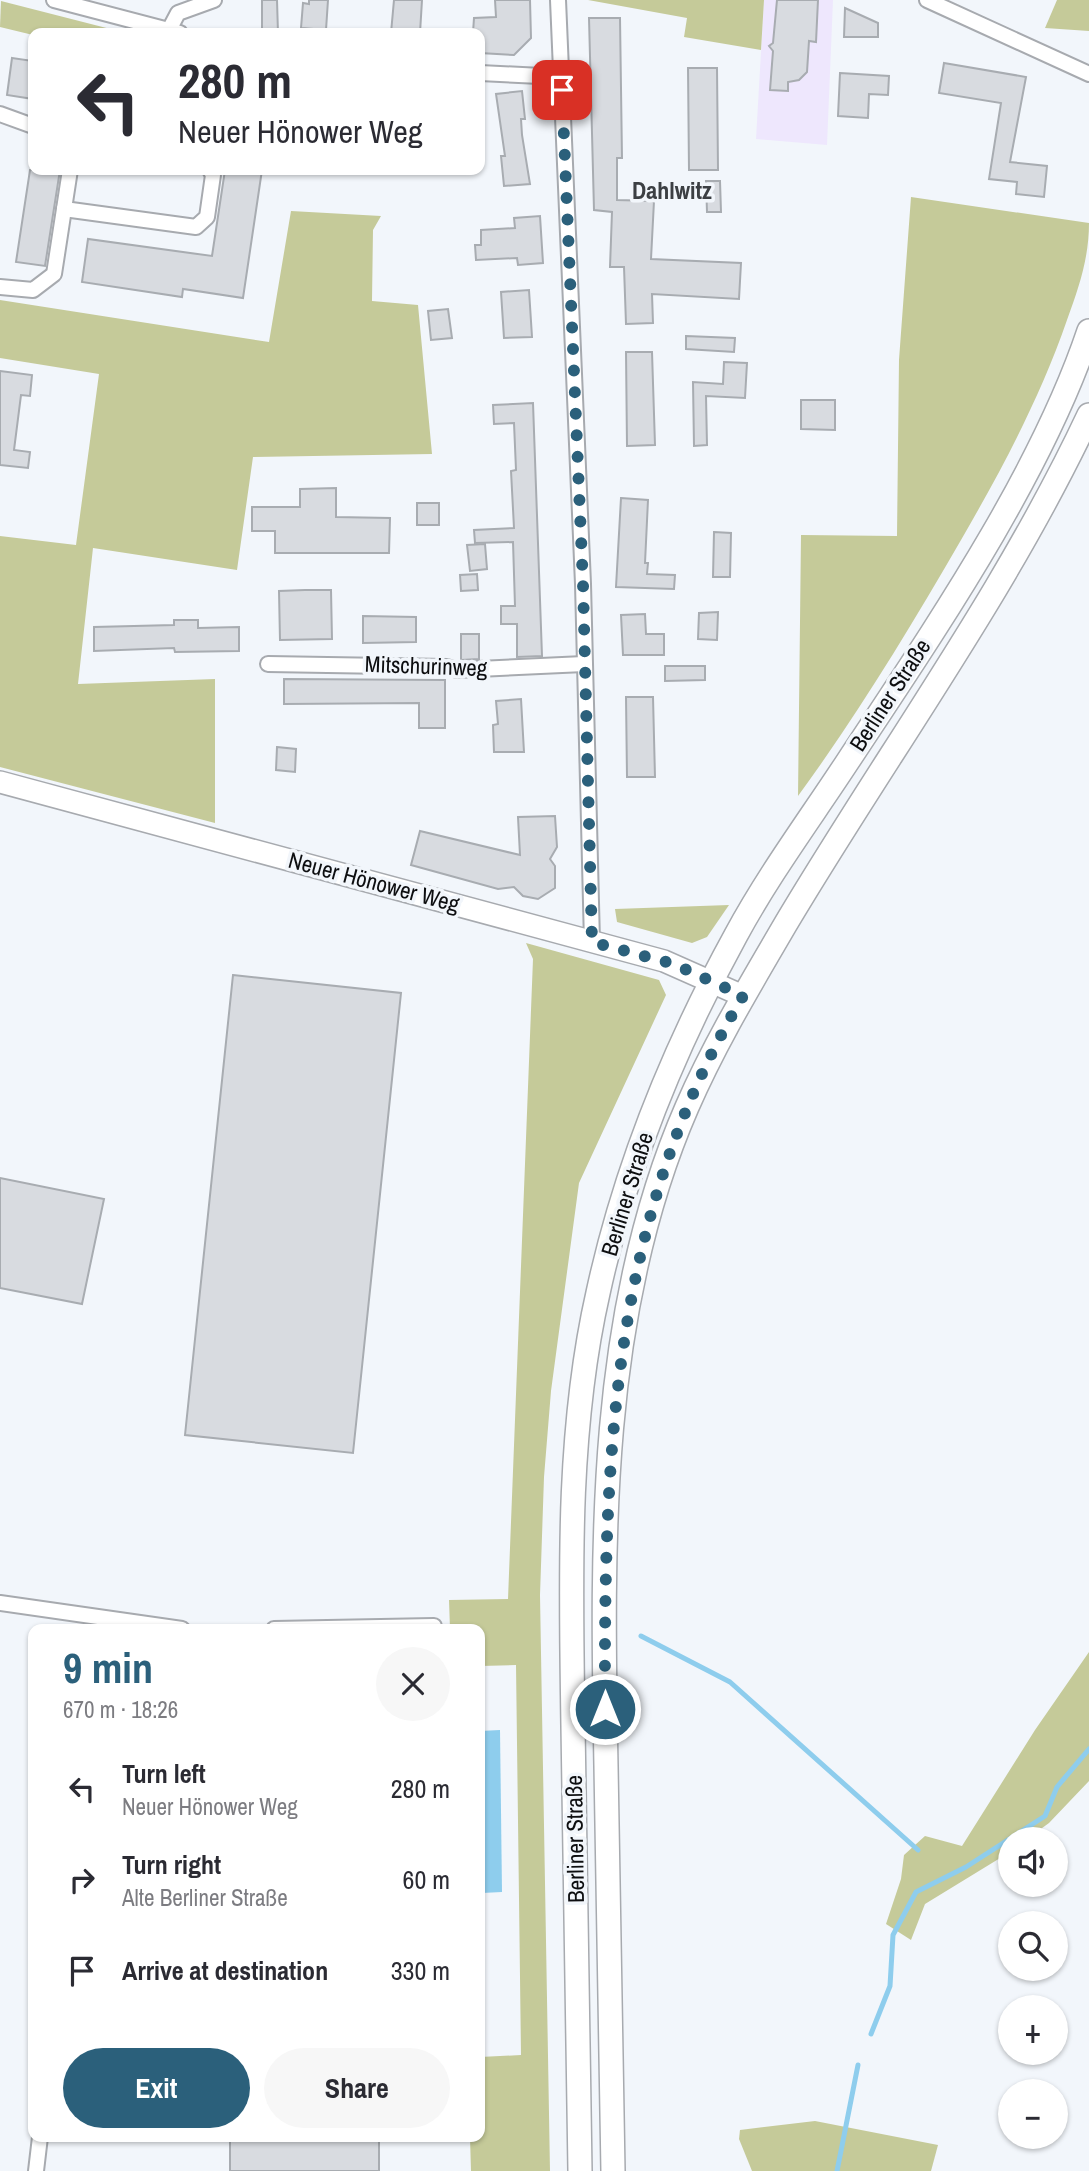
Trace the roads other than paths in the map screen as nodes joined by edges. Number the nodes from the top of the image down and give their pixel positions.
1 (54, 0) edge
2 (214, 0) edge
3 (558, 0) edge
4 (927, 0) edge
5 (159, 28) edge
6 (175, 28) edge
7 (485, 73) edge
8 (1089, 74) edge
9 (561, 76) junction
10 (0, 114) edge
11 (28, 124) edge
12 (69, 175) edge
13 (213, 175) edge
14 (64, 209) junction
15 (0, 287) edge
16 (1089, 331) edge
17 (1089, 415) edge
18 (268, 664) dead end
19 (584, 664) junction
20 (0, 782) edge
21 (592, 942) junction
22 (713, 981) junction
23 (743, 996) junction
24 (0, 1602) edge
25 (88, 1623) edge
26 (39, 2142) edge
27 (36, 2171) edge
28 (580, 2171) edge
29 (613, 2171) edge

1 - 5 street
2 - 6 street
3 - 9 street
4 - 8 street
7 - 9 street
9 - 19 street
10 - 11 street
12 - 14 street
13 - 14 street
14 - 15 street
16 - 22 main road, Berliner Straße
17 - 23 main road, Berliner Straße
18 - 19 street, Mitschurinweg
19 - 21 street
20 - 21 main road, Neuer Hönower Weg
21 - 22 main road, Neuer Hönower Weg
22 - 23 main road, Neuer Hönower Weg
22 - 28 main road, Berliner Straße
23 - 29 main road, Berliner Straße
24 - 25 street
26 - 27 street

